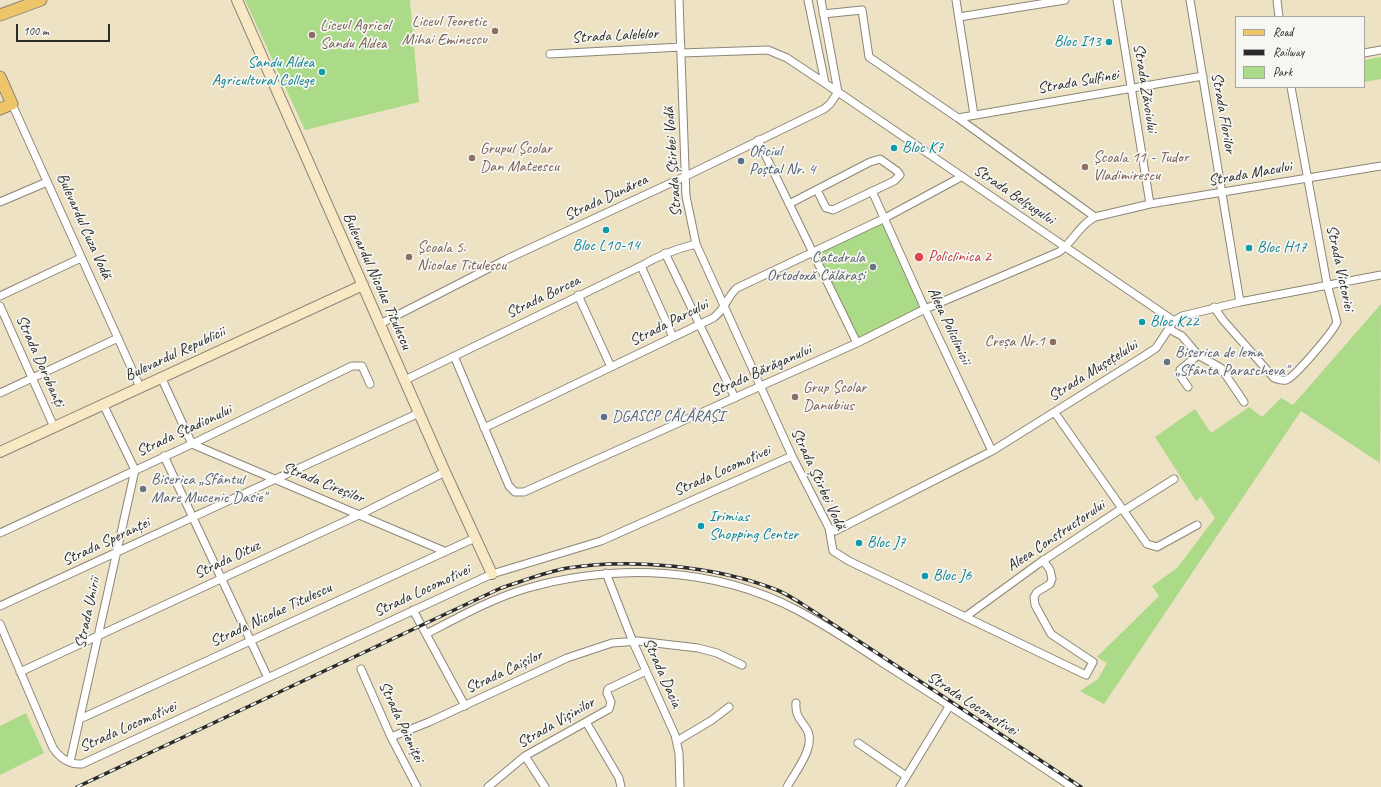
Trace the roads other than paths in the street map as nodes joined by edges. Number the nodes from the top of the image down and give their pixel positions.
1 (41, 0) edge
2 (237, 0) edge
3 (679, 0) edge
4 (808, 0) edge
5 (821, 0) edge
6 (956, 0) edge
7 (1065, 0) edge
8 (1117, 0) edge
9 (1190, 0) edge
10 (1277, 0) edge
11 (823, 14) junction
12 (0, 15) edge
13 (1279, 16) edge
14 (959, 17) junction
15 (681, 50) junction
16 (1381, 50) edge
17 (1365, 53) edge
18 (550, 54) dead end
19 (1203, 76) junction
20 (0, 77) edge
21 (825, 83) junction
22 (1131, 88) junction
23 (1291, 88) edge
24 (838, 92) junction
25 (12, 104) junction
26 (0, 109) edge
27 (974, 115) junction
28 (958, 118) junction
29 (758, 140) junction
30 (1381, 166) edge
31 (686, 176) junction
32 (962, 176) junction
33 (1308, 178) junction
34 (47, 182) junction
35 (817, 190) junction
36 (872, 191) junction
37 (1223, 193) junction
38 (0, 202) edge
39 (789, 204) junction
40 (1150, 204) junction
41 (1095, 217) junction
42 (885, 218) junction
43 (696, 244) junction
44 (1066, 247) junction
45 (665, 253) junction
46 (812, 254) junction
47 (81, 258) junction
48 (641, 266) junction
49 (1381, 275) edge
50 (1328, 284) junction
51 (362, 286) junction
52 (0, 296) edge
53 (578, 296) junction
54 (1240, 302) junction
55 (0, 306) edge
56 (724, 307) junction
57 (1214, 307) junction
58 (925, 309) junction
59 (1174, 321) junction
60 (380, 324) junction
61 (700, 324) junction
62 (1169, 329) junction
63 (673, 337) junction
64 (118, 338) junction
65 (857, 342) junction
66 (1198, 355) junction
67 (454, 356) junction
68 (611, 367) junction
69 (161, 377) junction
70 (32, 378) junction
71 (405, 380) junction
72 (370, 384) dead end
73 (760, 386) junction
74 (140, 387) junction
75 (1188, 387) dead end
76 (0, 393) edge
77 (735, 398) junction
78 (1244, 402) dead end
79 (103, 404) junction
80 (419, 413) junction
81 (1055, 413) junction
82 (54, 427) junction
83 (484, 428) junction
84 (192, 444) junction
85 (992, 451) junction
86 (0, 452) edge
87 (164, 456) junction
88 (792, 456) junction
89 (135, 470) junction
90 (445, 472) junction
91 (276, 479) junction
92 (1174, 479) dead end
93 (1122, 510) junction
94 (361, 514) junction
95 (193, 517) junction
96 (1197, 525) dead end
97 (829, 528) junction
98 (0, 533) edge
99 (475, 538) junction
100 (444, 550) junction
101 (116, 553) junction
102 (1043, 560) junction
103 (606, 573) junction
104 (492, 574) junction
105 (221, 579) junction
106 (0, 606) edge
107 (413, 610) junction
108 (965, 617) junction
109 (0, 624) edge
110 (426, 634) junction
111 (97, 636) junction
112 (250, 640) junction
113 (632, 642) junction
114 (742, 665) dead end
115 (361, 668) dead end
116 (646, 671) junction
117 (20, 672) junction
118 (268, 678) junction
119 (796, 703) dead end
120 (950, 705) junction
121 (465, 706) junction
122 (729, 707) dead end
123 (80, 719) junction
124 (586, 722) junction
125 (391, 737) junction
126 (677, 741) junction
127 (858, 744) dead end
128 (525, 756) junction
129 (70, 762) junction
130 (906, 776) junction
131 (417, 787) edge
132 (488, 787) edge
133 (545, 787) edge
134 (621, 787) edge
135 (680, 787) edge
136 (787, 787) edge
137 (900, 787) edge
138 (1072, 787) edge

1 - 12 main road
2 - 51 main road, Bulevardul Nicolae Titulescu
3 - 15 street, Strada Știrbei Vodă
4 - 21 street
5 - 11 street
6 - 14 street
7 - 14 street
8 - 22 street, Strada Zăvoiului
9 - 19 street, Strada Florilor
10 - 13 street
11 - 24 street
11 - 28 street
14 - 27 street
15 - 18 street, Strada Lalelelor
15 - 21 street, Strada Lalelelor
15 - 31 street, Strada Știrbei Vodă
16 - 17 street
19 - 22 street, Strada Sulfinei
19 - 37 street, Strada Florilor
20 - 25 main road, Bulevardul Cuza Vodă
21 - 24 street, Strada Belșugului
22 - 27 street, Strada Sulfinei
22 - 40 street, Strada Zăvoiului
23 - 33 street, Strada Victoriei
24 - 29 street, Strada Dunărea
24 - 32 street, Strada Belșugului
25 - 26 main road
25 - 34 street, Bulevardul Cuza Vodă
27 - 28 street, Strada Sulfinei
28 - 41 street
29 - 31 street, Strada Dunărea
29 - 39 street
30 - 33 street, Strada Macului
31 - 43 street, Strada Știrbei Vodă
31 - 60 street, Strada Dunărea
32 - 42 street, Strada Parcului
32 - 44 street, Strada Belșugului
33 - 37 street, Strada Macului
33 - 50 street, Strada Victoriei
34 - 38 street
34 - 47 street, Bulevardul Cuza Vodă
35 - 36 street
35 - 36 street
35 - 39 street
36 - 42 street, Aleea Policlinicii
37 - 40 street, Strada Macului
37 - 54 street, Strada Florilor
39 - 46 street
40 - 41 street, Strada Macului
41 - 44 street, Strada Macului
42 - 46 street, Strada Parcului
42 - 58 street, Aleea Policlinicii
43 - 45 street, Strada Borcea
43 - 56 street, Strada Știrbei Vodă
44 - 58 street, Strada Bărăganului
44 - 59 street, Strada Belșugului
45 - 48 street, Strada Borcea
45 - 61 street
46 - 56 street, Strada Parcului
46 - 65 street
47 - 52 street
47 - 64 street, Bulevardul Cuza Vodă
48 - 53 street, Strada Borcea
48 - 63 street
49 - 50 street
50 - 54 street
50 - 57 street, Strada Victoriei
51 - 60 main road, Bulevardul Nicolae Titulescu
51 - 69 main road, Bulevardul Republicii
53 - 67 street, Strada Borcea
53 - 68 street
54 - 57 street
55 - 70 street, Strada Dorobanți
56 - 61 street, Strada Parcului
56 - 73 street, Strada Știrbei Vodă
57 - 59 street
58 - 65 street, Strada Bărăganului
58 - 85 street, Aleea Policlinicii
59 - 62 street, Strada Mușețelului
60 - 71 main road, Bulevardul Nicolae Titulescu
61 - 63 street, Strada Parcului
61 - 77 street
62 - 66 street
62 - 81 street, Strada Mușețelului
63 - 68 street, Strada Parcului
64 - 70 street
64 - 74 street, Bulevardul Cuza Vodă
65 - 73 street, Strada Bărăganului
66 - 75 street
66 - 78 street
67 - 71 street, Strada Borcea
67 - 83 street, Strada Bărăganului
68 - 83 street, Strada Parcului
69 - 74 main road, Bulevardul Republicii
69 - 84 street
70 - 76 street
70 - 82 street, Strada Dorobanți
71 - 80 main road, Bulevardul Nicolae Titulescu
72 - 84 street, Strada Stadionului
73 - 77 street, Strada Bărăganului
73 - 88 street, Strada Știrbei Vodă
74 - 79 main road, Bulevardul Republicii
77 - 83 street, Strada Bărăganului
79 - 82 main road, Bulevardul Republicii
79 - 89 street
80 - 90 main road, Bulevardul Nicolae Titulescu
80 - 91 street, Strada Speranței
81 - 85 street, Strada Mușețelului
81 - 93 street
82 - 86 main road, Bulevardul Republicii
84 - 87 street, Strada Stadionului
84 - 91 street, Strada Cireșilor
85 - 97 street, Strada Mușețelului
87 - 89 street, Strada Stadionului
87 - 95 street
88 - 97 street, Strada Știrbei Vodă
88 - 104 street, Strada Locomotivei
89 - 98 street, Strada Stadionului
89 - 101 street, Strada Unirii
90 - 94 street, Strada Oituz
90 - 99 main road, Bulevardul Nicolae Titulescu
91 - 94 street, Strada Cireșilor
91 - 95 street, Strada Speranței
92 - 93 street
93 - 96 street, Aleea Constructorului
93 - 102 street, Aleea Constructorului
94 - 100 street, Strada Cireșilor
94 - 105 street, Strada Oituz
95 - 101 street, Strada Speranței
95 - 105 street
97 - 108 street, Strada Știrbei Vodă
99 - 100 street, Strada Nicolae Titulescu
99 - 104 main road, Bulevardul Nicolae Titulescu
100 - 112 street, Strada Nicolae Titulescu
101 - 106 street, Strada Speranței
101 - 111 street, Strada Unirii
102 - 108 street, Aleea Constructorului
102 - 108 street, Strada Știrbei Vodă
103 - 110 street, Strada Locomotivei
103 - 113 street, Strada Dacia
103 - 120 street, Strada Locomotivei
104 - 107 street, Strada Locomotivei
105 - 111 street, Strada Oituz
105 - 112 street
107 - 110 street
107 - 118 street, Strada Locomotivei
109 - 117 street
110 - 121 street
111 - 117 street, Strada Oituz
111 - 123 street, Strada Unirii
112 - 118 street
112 - 123 street, Strada Nicolae Titulescu
113 - 114 street, Strada Caișilor
113 - 116 street, Strada Dacia
113 - 121 street, Strada Caișilor
115 - 125 street, Strada Poieniței
116 - 124 street, Strada Vișinilor
116 - 126 street, Strada Dacia
117 - 129 street
118 - 129 street, Strada Locomotivei
119 - 136 street
120 - 130 street
120 - 138 street, Strada Locomotivei
121 - 125 street, Strada Caișilor
122 - 126 street
123 - 129 street, Strada Unirii
124 - 128 street, Strada Vișinilor
124 - 134 street
125 - 131 street, Strada Poieniței
126 - 135 street, Strada Dacia
127 - 130 street
128 - 132 street, Strada Vișinilor
128 - 133 street
130 - 137 street

